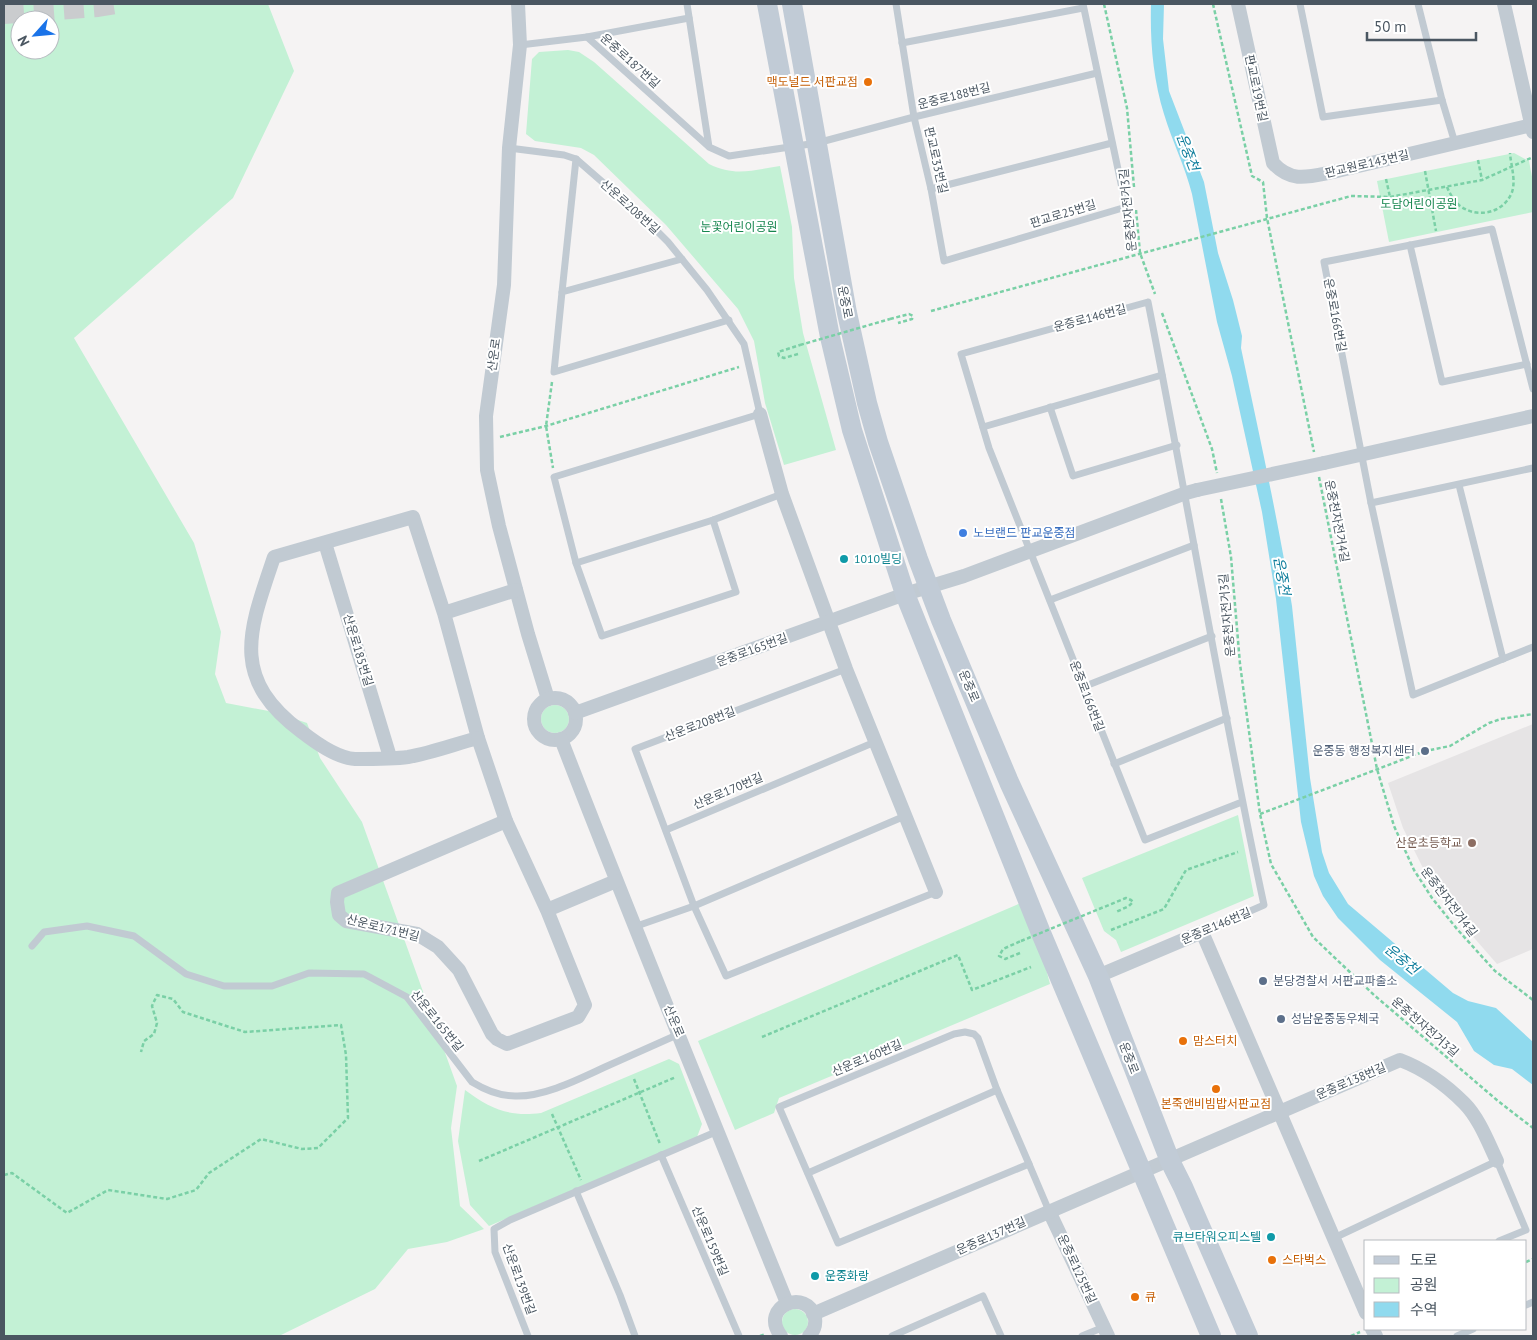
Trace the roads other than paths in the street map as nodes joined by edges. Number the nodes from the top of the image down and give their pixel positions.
1 (518, 4) edge
2 (687, 4) edge
3 (767, 4) edge
4 (792, 4) edge
5 (896, 4) edge
6 (1238, 4) edge
7 (1300, 4) edge
8 (1418, 4) edge
9 (1504, 4) edge
10 (1083, 6) edge
11 (689, 18) junction
12 (587, 38) junction
13 (902, 43) junction
14 (520, 45) junction
15 (1096, 73) junction
16 (1442, 100) junction
17 (914, 117) junction
18 (1532, 129) edge
19 (817, 143) junction
20 (1112, 143) junction
21 (1455, 143) junction
22 (794, 146) junction
23 (709, 147) junction
24 (510, 148) junction
25 (576, 159) junction
26 (1280, 170) joint
27 (931, 190) junction
28 (1410, 245) junction
29 (682, 259) junction
30 (944, 261) joint
31 (562, 292) junction
32 (729, 320) junction
33 (961, 354) joint
34 (1527, 364) junction
35 (1162, 375) junction
36 (1533, 389) edge
37 (1050, 407) junction
38 (760, 414) junction
39 (1533, 416) edge
40 (983, 427) junction
41 (1176, 445) junction
42 (1363, 454) junction
43 (1533, 468) edge
44 (1459, 484) junction
45 (1191, 492) junction
46 (782, 494) junction
47 (1371, 503) junction
48 (712, 520) junction
49 (325, 542) junction
50 (1194, 545) junction
51 (1031, 552) junction
52 (576, 563) junction
53 (928, 587) junction
54 (516, 590) junction
55 (905, 594) junction
56 (1050, 600) junction
57 (444, 613) junction
58 (830, 621) junction
59 (1212, 636) junction
60 (1533, 647) edge
61 (1503, 659) junction
62 (846, 669) junction
63 (1083, 687) junction
64 (548, 699) junction
65 (575, 712) junction
66 (1227, 718) junction
67 (478, 738) junction
68 (561, 739) junction
69 (875, 742) junction
70 (390, 757) junction
71 (1114, 764) junction
72 (1242, 802) junction
73 (904, 816) junction
74 (506, 821) junction
75 (666, 830) junction
76 (616, 881) junction
77 (936, 892) joint
78 (694, 906) junction
79 (547, 910) junction
80 (634, 927) junction
81 (1202, 932) junction
82 (32, 946) dead end
83 (1098, 976) junction
84 (679, 1034) junction
85 (997, 1090) junction
86 (1279, 1113) junction
87 (718, 1130) junction
88 (661, 1151) junction
89 (1170, 1161) junction
90 (1497, 1161) junction
91 (1028, 1164) junction
92 (808, 1172) junction
93 (1143, 1172) junction
94 (576, 1191) junction
95 (1049, 1210) junction
96 (1334, 1238) junction
97 (1501, 1240) edge
98 (1363, 1298) edge
99 (787, 1303) junction
100 (813, 1314) junction
101 (1471, 1330) edge
102 (1106, 1332) edge
103 (528, 1336) edge
104 (635, 1336) edge
105 (739, 1336) edge
106 (781, 1336) edge
107 (809, 1336) edge
108 (892, 1336) edge
109 (1001, 1336) edge
110 (1082, 1336) edge
111 (1211, 1336) edge
112 (1248, 1336) edge
113 (1457, 1336) edge

1 - 14 street, 산운로
2 - 11 lane
3 - 22 main road, 운중로
4 - 19 main road, 운중로
5 - 13 lane, 판교로33번길
6 - 26 street, 판교로19번길
7 - 16 lane
8 - 16 lane
9 - 18 street
10 - 13 lane, 판교로25번길
10 - 15 lane, 판교로25번길
11 - 12 lane
11 - 23 lane
12 - 14 lane, 운중로187번길
12 - 23 lane, 운중로187번길
13 - 17 lane, 판교로33번길
14 - 24 street, 산운로
15 - 17 lane, 운중로188번길
15 - 20 lane, 판교로25번길
16 - 21 lane
17 - 19 lane, 운중로188번길
17 - 27 lane, 판교로33번길
18 - 21 street, 판교원로143번길
19 - 22 lane, 운중로187번길
19 - 53 main road, 운중로
20 - 27 lane
20 - 30 lane, 판교로25번길
21 - 26 street, 판교원로143번길
22 - 23 lane, 운중로187번길
22 - 55 main road, 운중로
24 - 25 lane, 산운로208번길
24 - 54 street, 산운로
25 - 29 lane, 산운로208번길
25 - 31 lane
27 - 30 lane, 판교로33번길
28 - 34 lane, 운중로166번길
28 - 34 lane
28 - 42 lane, 운중로166번길
29 - 31 lane
29 - 32 lane, 산운로208번길
31 - 32 lane
32 - 38 lane, 산운로208번길
33 - 35 lane, 운중로146번길
33 - 40 lane, 운중로166번길
34 - 36 lane, 운중로166번길
35 - 37 lane
35 - 41 lane, 운중로146번길
37 - 40 lane
37 - 41 lane
38 - 46 street, 산운로208번길
38 - 52 lane
39 - 42 street
40 - 51 lane, 운중로166번길
41 - 45 lane, 운중로146번길
42 - 45 street, bridge
42 - 47 lane, 운중로166번길
43 - 44 lane
44 - 47 lane
44 - 61 lane
45 - 50 lane, 운중로146번길
45 - 51 street
46 - 48 lane
46 - 58 street, 산운로208번길
47 - 61 lane, 운중로166번길
48 - 52 lane
48 - 52 lane
49 - 57 street
49 - 70 street, 산운로185번길
49 - 70 street
50 - 56 lane
50 - 59 lane, 운중로146번길
51 - 53 street
51 - 56 lane, 운중로166번길
53 - 55 street, 운중로165번길
53 - 83 main road, 운중로
54 - 57 street
54 - 64 street, 산운로
55 - 58 street, 운중로165번길
55 - 93 main road, 운중로
56 - 63 lane, 운중로166번길
57 - 67 street
58 - 62 street, 산운로208번길
58 - 65 street, 운중로165번길
59 - 63 lane
59 - 66 lane, 운중로146번길
60 - 61 lane, 운중로166번길
62 - 69 street, 산운로208번길
62 - 75 lane, 산운로208번길
63 - 71 lane, 운중로166번길
64 - 65 street
64 - 68 street
65 - 68 street
66 - 71 lane
66 - 72 lane, 운중로146번길
67 - 70 street
67 - 74 street, 산운로171번길
68 - 76 street, 산운로
69 - 73 street, 산운로208번길
69 - 75 lane, 산운로170번길
71 - 72 lane, 운중로166번길
72 - 81 lane, 운중로146번길
73 - 77 street, 산운로208번길
73 - 78 lane
74 - 79 street, 산운로171번길
74 - 79 street, 산운로171번길
75 - 78 lane
76 - 79 street
76 - 80 street, 산운로
77 - 78 lane
78 - 80 lane
80 - 84 street, 산운로
81 - 83 street, 운중로146번길
81 - 86 street
82 - 84 lane, 산운로165번길
83 - 89 main road, 운중로
84 - 87 street, 산운로
85 - 91 lane, 산운로160번길
85 - 92 lane
85 - 92 lane, 산운로160번길
86 - 89 street, 운중로138번길
86 - 90 street, 운중로138번길
86 - 96 street
87 - 88 lane
87 - 99 street, 산운로
88 - 94 lane
88 - 105 lane, 산운로159번길
89 - 93 street, 운중로137번길
89 - 112 main road, 운중로
90 - 96 lane
90 - 97 lane, 운중로138번길
91 - 92 lane, 산운로160번길
91 - 95 lane, 산운로160번길
93 - 95 street, 운중로137번길
93 - 111 main road, 운중로
94 - 103 lane, 산운로139번길
94 - 104 lane
95 - 100 street, 운중로137번길
95 - 102 street, 운중로125번길
96 - 98 street
99 - 100 street
99 - 106 street
100 - 107 street
101 - 113 lane
102 - 110 lane, 운중로125번길
108 - 109 lane

